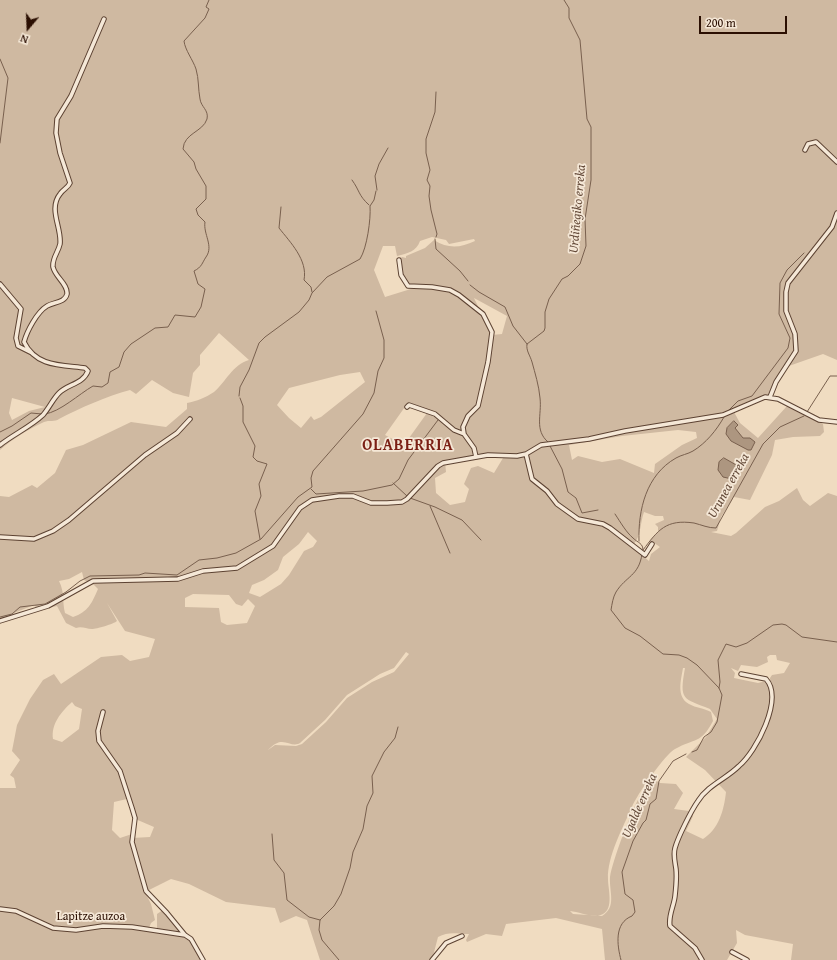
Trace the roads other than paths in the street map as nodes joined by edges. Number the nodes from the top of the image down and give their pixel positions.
1 (104, 19) dead end
2 (805, 150) dead end
3 (837, 162) edge
4 (837, 213) edge
5 (398, 260) dead end
6 (0, 284) edge
7 (33, 353) junction
8 (770, 397) junction
9 (407, 407) dead end
10 (190, 419) dead end
11 (830, 422) junction
12 (837, 422) edge
13 (830, 428) dead end
14 (464, 434) junction
15 (0, 445) edge
16 (526, 454) junction
17 (476, 457) junction
18 (0, 537) edge
19 (652, 544) dead end
20 (0, 621) edge
21 (741, 674) dead end
22 (103, 712) dead end
23 (0, 909) edge
24 (185, 935) junction
25 (462, 936) dead end
26 (732, 952) dead end
27 (203, 960) edge
28 (432, 960) edge
29 (702, 960) edge
30 (747, 960) edge

1 - 7 street
2 - 3 street
4 - 8 street
5 - 14 street
6 - 7 street
7 - 15 street
8 - 11 street
8 - 16 street
9 - 14 street
10 - 18 street
11 - 12 street
11 - 13 street
14 - 17 street
16 - 17 street
16 - 19 street
17 - 20 street
21 - 29 street
22 - 24 street
23 - 24 street, Lapitze auzoa
24 - 27 street
25 - 28 street
26 - 30 street

